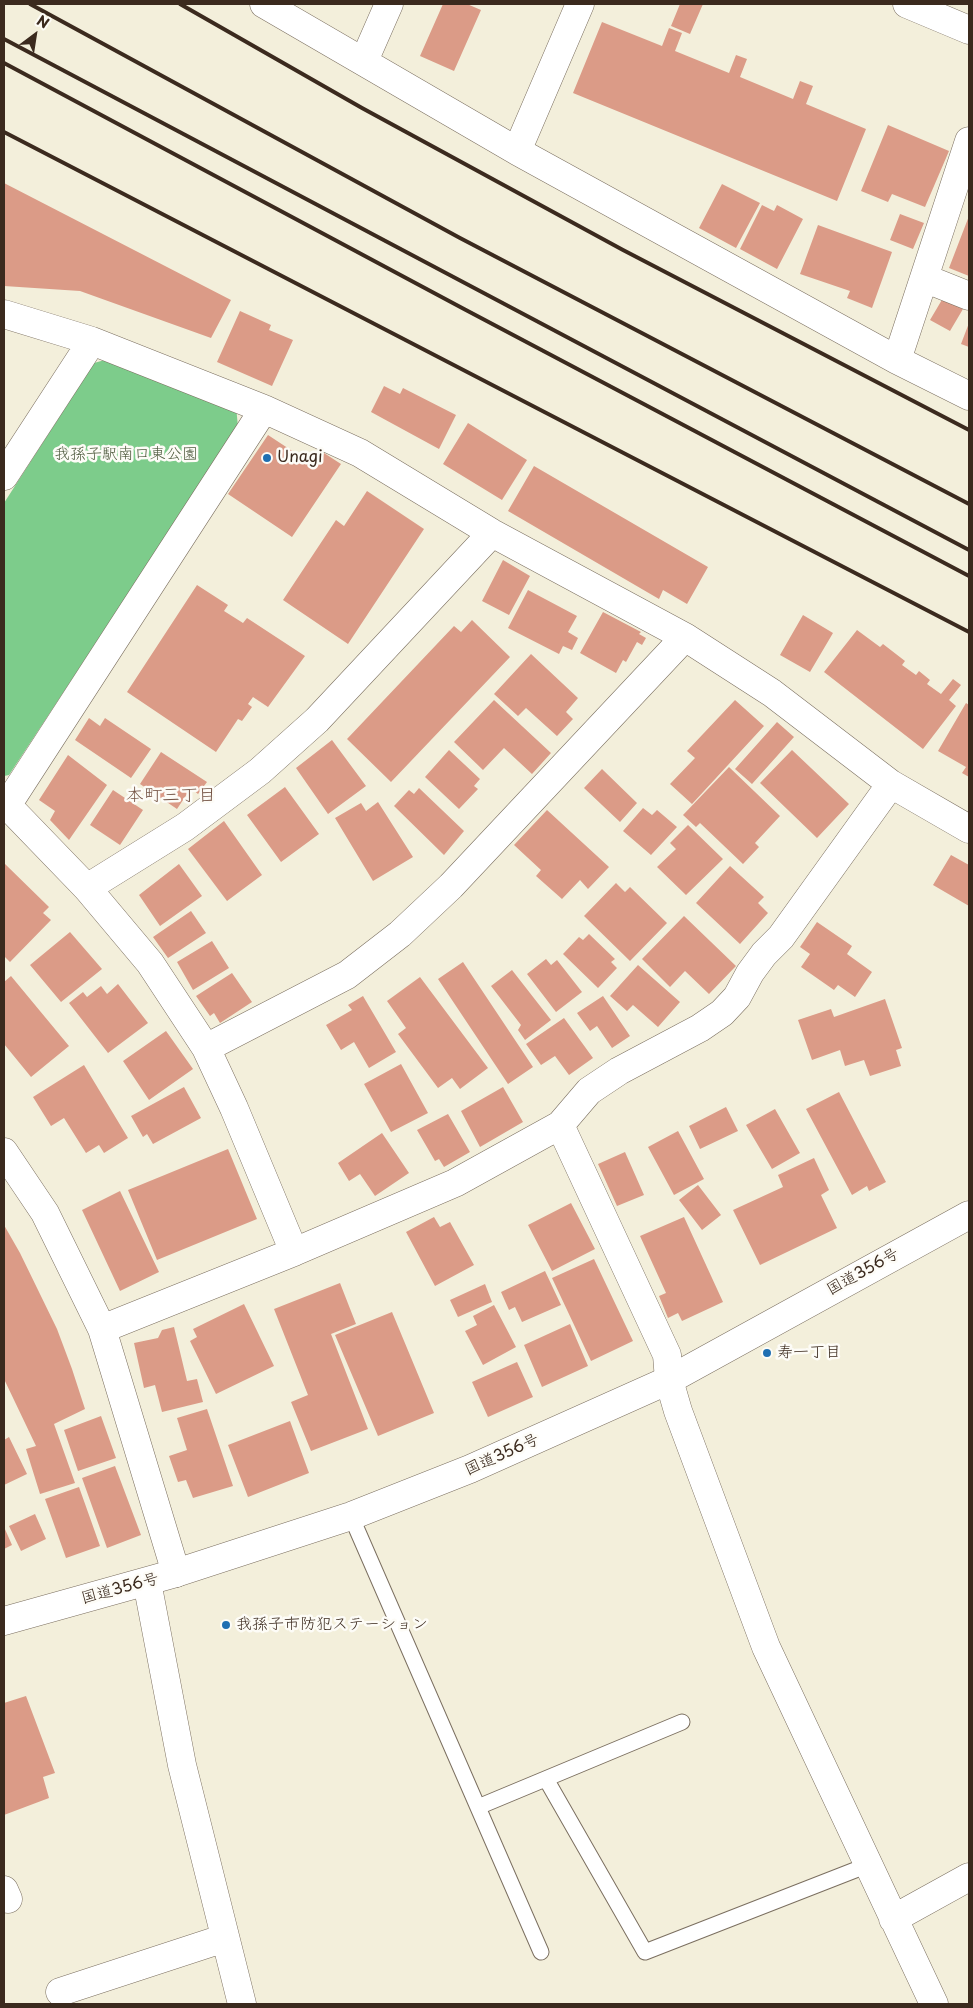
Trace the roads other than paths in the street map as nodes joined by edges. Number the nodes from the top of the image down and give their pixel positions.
1 (264, 4) edge
2 (389, 4) edge
3 (580, 4) edge
4 (920, 6) edge
5 (969, 30) edge
6 (364, 61) junction
7 (969, 140) edge
8 (517, 151) junction
9 (924, 278) junction
10 (969, 296) edge
11 (4, 314) edge
12 (92, 341) junction
13 (897, 360) junction
14 (969, 396) edge
15 (264, 409) junction
16 (4, 476) edge
17 (492, 533) junction
18 (685, 637) junction
19 (891, 784) junction
20 (6, 803) edge
21 (969, 829) edge
22 (87, 888) junction
23 (206, 1048) junction
24 (560, 1125) junction
25 (4, 1152) edge
26 (969, 1215) edge
27 (294, 1252) junction
28 (102, 1328) junction
29 (669, 1380) junction
30 (351, 1516) junction
31 (176, 1573) junction
32 (147, 1582) junction
33 (4, 1621) edge
34 (682, 1722) dead end
35 (546, 1779) junction
36 (478, 1807) junction
37 (868, 1865) junction
38 (969, 1877) edge
39 (893, 1919) junction
40 (225, 1938) junction
41 (541, 1952) dead end
42 (60, 1992) dead end
43 (242, 2004) edge
44 (934, 2004) edge

1 - 6 main road
2 - 6 main road
3 - 8 main road
4 - 5 main road
6 - 8 main road
7 - 9 main road
8 - 13 main road
9 - 10 main road
9 - 13 main road
11 - 12 main road
12 - 15 main road
12 - 16 main road
13 - 14 main road
15 - 17 main road
15 - 20 main road
17 - 18 main road
17 - 22 main road
18 - 19 main road
18 - 23 main road
19 - 21 main road
19 - 24 main road
20 - 22 main road
22 - 23 main road
23 - 27 main road
24 - 27 main road
24 - 29 main road
25 - 28 main road
26 - 29 main road, 国道356号
27 - 28 main road
28 - 31 main road
29 - 30 main road, 国道356号
29 - 37 main road
30 - 31 main road, 国道356号
30 - 36 lane
31 - 32 main road, 国道356号
32 - 33 main road, 国道356号
32 - 40 main road
34 - 35 lane
35 - 36 lane
35 - 37 lane
36 - 41 lane
37 - 39 main road
38 - 39 main road
39 - 44 main road
40 - 42 main road
40 - 43 main road

